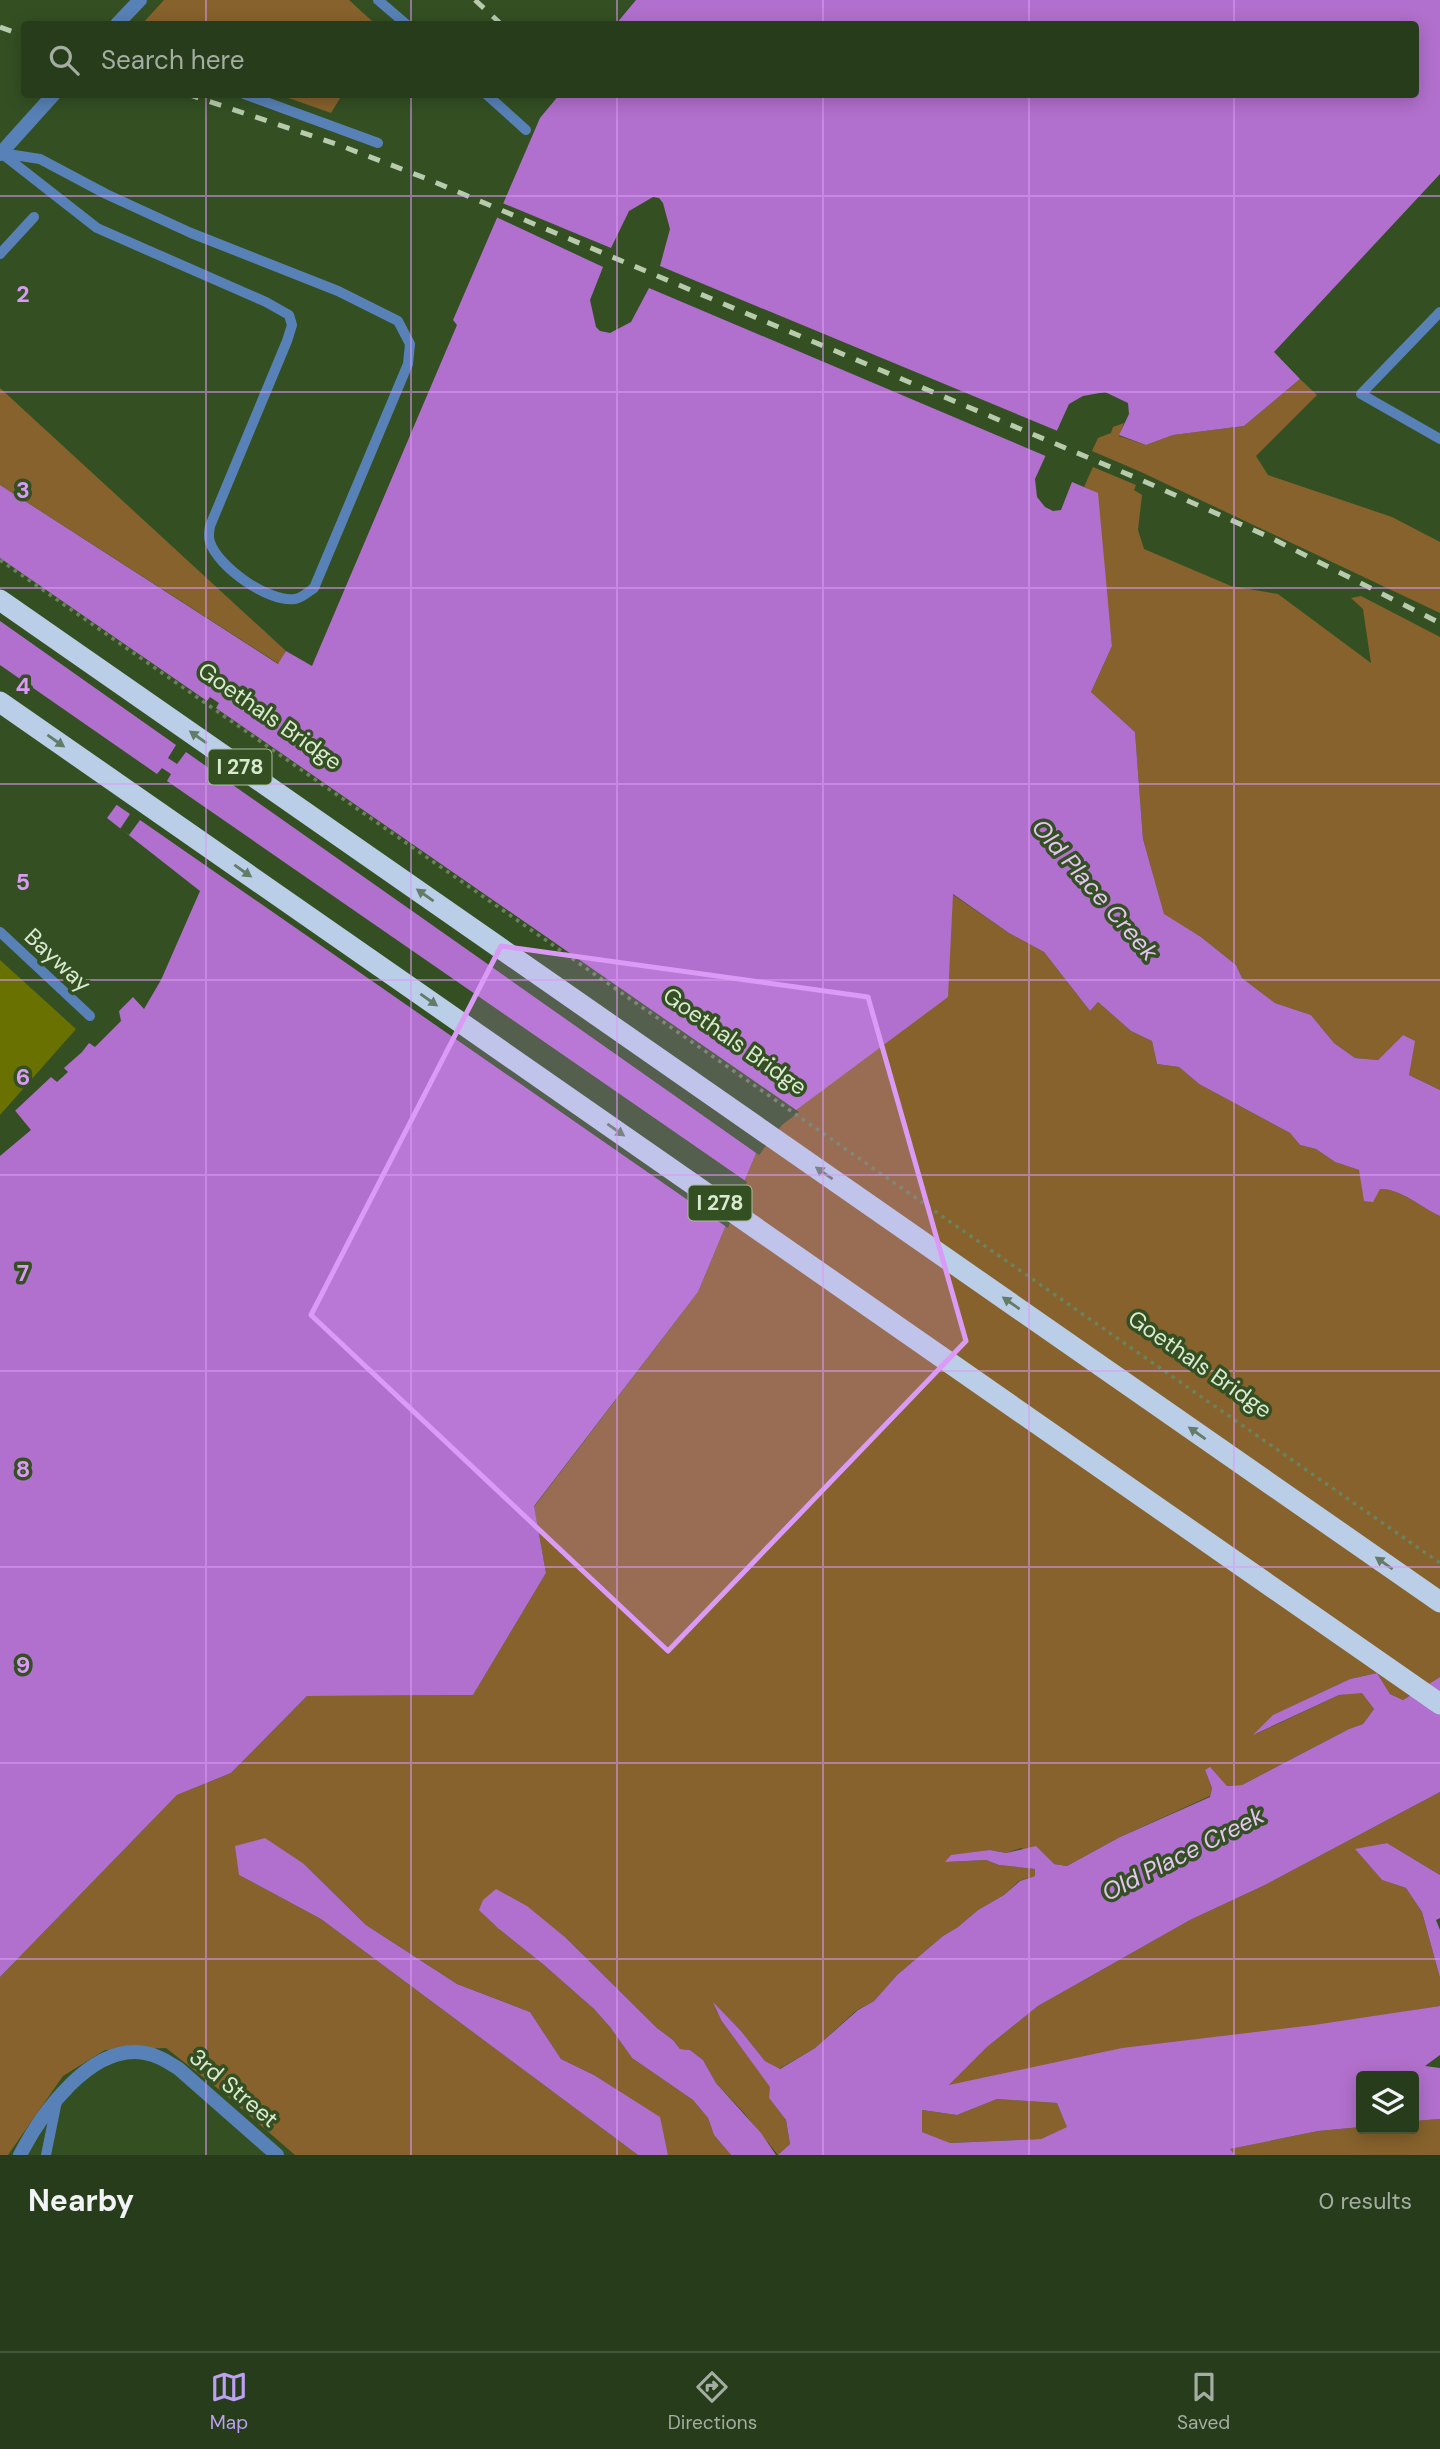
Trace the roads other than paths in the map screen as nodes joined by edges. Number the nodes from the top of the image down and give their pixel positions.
1 (140, 0) edge
2 (378, 0) edge
3 (120, 21) edge
4 (402, 21) edge
5 (50, 98) edge
6 (255, 98) edge
7 (490, 98) edge
8 (526, 130) dead end
9 (378, 143) dead end
10 (0, 154) edge
11 (34, 217) dead end
12 (0, 254) edge
13 (1440, 312) edge
14 (1440, 439) edge
15 (0, 600) edge
16 (0, 702) edge
17 (0, 932) edge
18 (90, 1016) dead end
19 (1440, 1602) edge
20 (1440, 1704) edge
21 (57, 2100) junction
22 (20, 2155) edge
23 (46, 2155) edge
24 (277, 2155) edge

1 - 3 street
2 - 4 lane
5 - 10 street
6 - 9 lane
7 - 8 lane
10 - 10 lane
11 - 12 lane
13 - 14 lane
19 -> 15 highway, I 278
16 -> 20 highway, I 278
17 - 18 lane, Bayway
21 - 22 street
21 - 23 lane
21 - 24 street, 3rd Street

